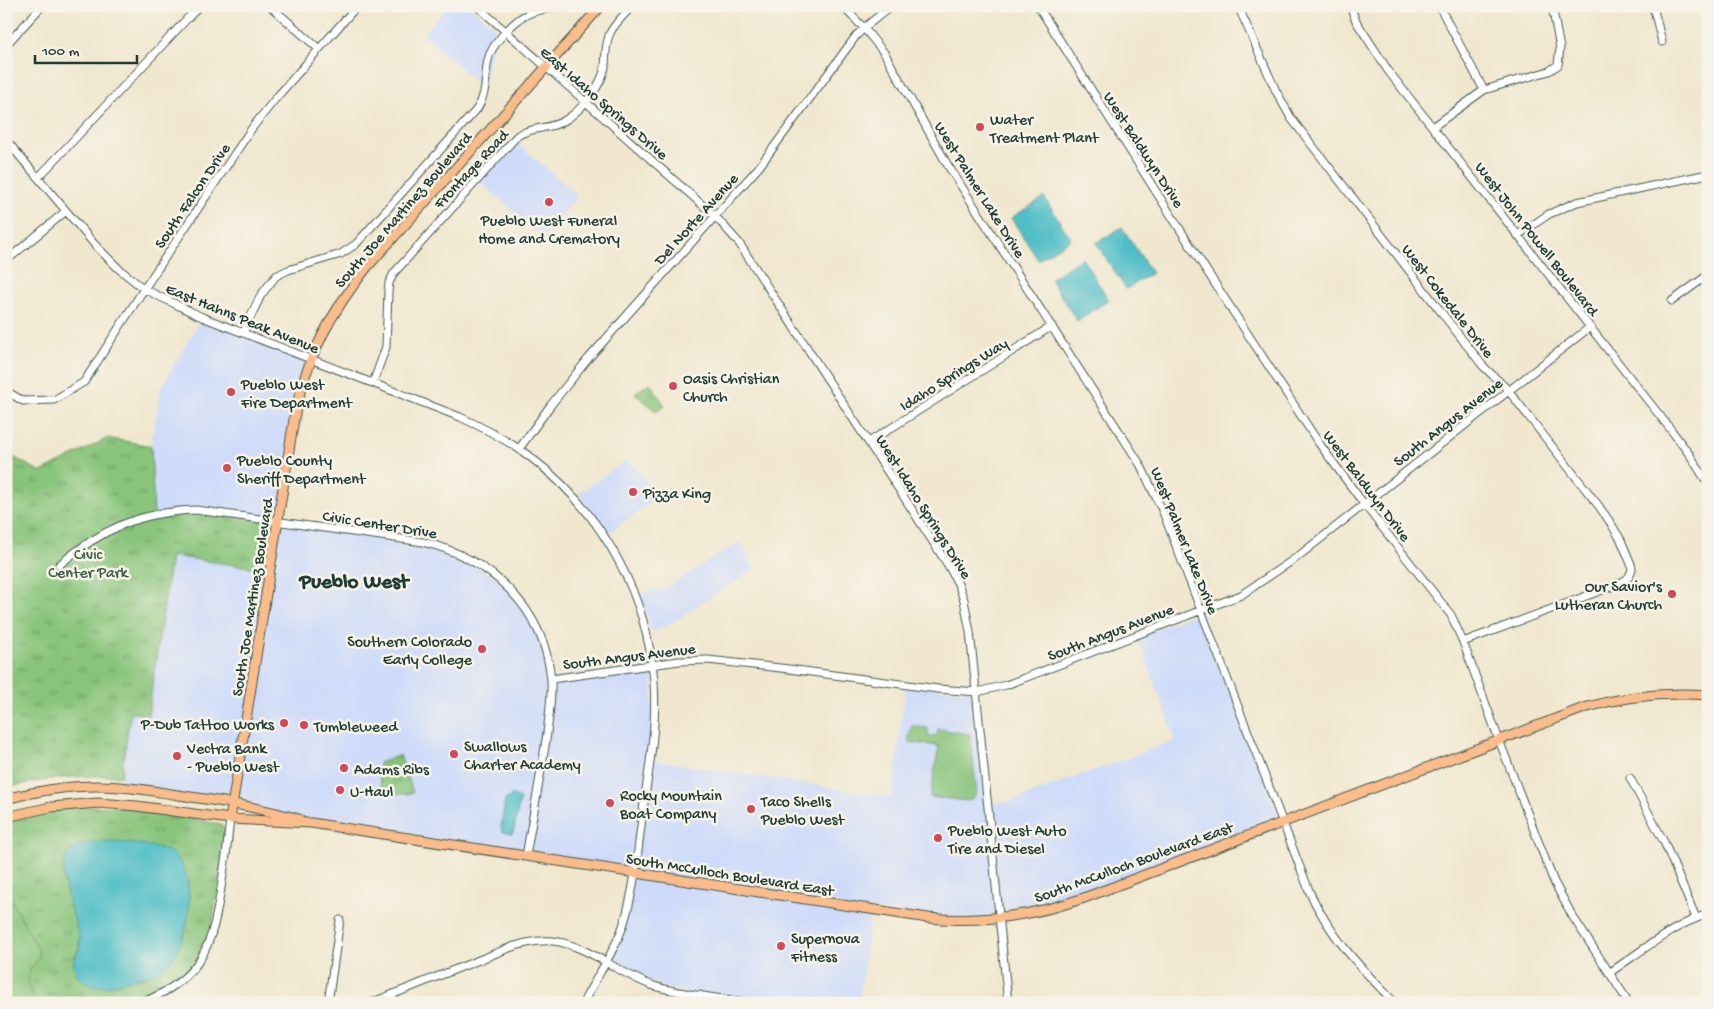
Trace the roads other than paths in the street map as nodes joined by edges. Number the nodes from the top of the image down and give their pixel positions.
1 (42, 6) edge
2 (199, 6) edge
3 (270, 6) edge
4 (357, 6) edge
5 (477, 6) edge
6 (559, 6) edge
7 (601, 6) edge
8 (632, 6) edge
9 (842, 6) edge
10 (891, 6) edge
11 (1038, 6) edge
12 (1238, 6) edge
13 (1350, 6) edge
14 (1439, 6) edge
15 (1552, 6) edge
16 (1653, 6) edge
17 (864, 28) junction
18 (506, 32) junction
19 (1662, 42) dead end
20 (6, 46) edge
21 (319, 49) junction
22 (546, 68) junction
23 (1484, 90) junction
24 (585, 102) junction
25 (1433, 127) junction
26 (6, 140) edge
27 (1708, 174) edge
28 (38, 178) junction
29 (66, 211) junction
30 (716, 217) junction
31 (1518, 236) junction
32 (6, 258) edge
33 (1708, 275) edge
34 (144, 289) junction
35 (1672, 301) dead end
36 (1052, 326) junction
37 (1590, 327) junction
38 (243, 333) junction
39 (310, 359) junction
40 (373, 383) junction
41 (1508, 390) junction
42 (6, 391) edge
43 (870, 442) junction
44 (519, 449) junction
45 (1708, 484) edge
46 (1364, 504) junction
47 (278, 521) junction
48 (59, 565) dead end
49 (1201, 612) junction
50 (1463, 642) junction
51 (652, 665) junction
52 (551, 679) junction
53 (977, 692) junction
54 (1708, 695) edge
55 (1499, 740) junction
56 (1630, 778) dead end
57 (6, 799) edge
58 (232, 803) junction
59 (6, 817) edge
60 (230, 819) junction
61 (311, 823) junction
62 (1282, 823) junction
63 (526, 856) junction
64 (634, 873) junction
65 (1708, 914) edge
66 (999, 918) junction
67 (1696, 918) junction
68 (340, 920) dead end
69 (605, 963) junction
70 (1609, 973) junction
71 (700, 995) junction
72 (710, 1000) edge
73 (141, 1003) edge
74 (328, 1003) edge
75 (371, 1003) edge
76 (583, 1003) edge
77 (697, 1003) edge
78 (752, 1003) edge
79 (1008, 1003) edge
80 (1395, 1003) edge
81 (1629, 1003) edge

1 - 20 street
2 - 28 street
3 - 21 street
4 - 21 street, South Falcon Drive
5 - 18 street, East Idaho Springs Drive
6 - 18 street, Frontage Road
7 - 22 main road, South Joe Martinez Boulevard
8 - 24 street, Frontage Road
9 - 17 street, West Palmer Lake Drive
10 - 17 street, Del Norte Avenue
11 - 46 street, West Baldwyn Drive
12 - 41 street, West Cokedale Drive
13 - 25 street, West John Powell Boulevard
14 - 23 street
15 - 23 street
16 - 19 street
17 - 30 street, Del Norte Avenue
17 - 36 street, West Palmer Lake Drive
18 - 22 street, East Idaho Springs Drive
18 - 38 street, Frontage Road
21 - 34 street, South Falcon Drive
22 - 24 street, East Idaho Springs Drive
22 - 39 main road, South Joe Martinez Boulevard
23 - 25 street
24 - 30 street, East Idaho Springs Drive
24 - 40 street, Frontage Road
25 - 31 street, West John Powell Boulevard
26 - 28 street, East Hahns Peak Avenue
27 - 31 street
28 - 29 street, East Hahns Peak Avenue
29 - 32 street
29 - 34 street, East Hahns Peak Avenue
30 - 43 street, West Idaho Springs Drive
30 - 44 street, Del Norte Avenue
31 - 37 street, West John Powell Boulevard
33 - 35 street
34 - 38 street, East Hahns Peak Avenue
34 - 42 street, South Falcon Drive
36 - 43 street, Idaho Springs Way
36 - 49 street, West Palmer Lake Drive
37 - 41 street, South Angus Avenue
37 - 45 street, West John Powell Boulevard
38 - 39 street, East Hahns Peak Avenue
39 - 40 street, East Hahns Peak Avenue
39 - 47 main road, South Joe Martinez Boulevard
40 - 44 street, East Hahns Peak Avenue
41 - 46 street, South Angus Avenue
41 - 50 street, West Cokedale Drive
43 - 53 street, West Idaho Springs Drive
44 - 51 street, East Hahns Peak Avenue
46 - 49 street, South Angus Avenue
46 - 50 street, West Baldwyn Drive
47 - 48 street, Civic Center Drive
47 - 52 street, Civic Center Drive
47 - 58 main road, South Joe Martinez Boulevard
49 - 53 street, South Angus Avenue
49 - 62 street, West Palmer Lake Drive
50 - 55 street, West Baldwyn Drive
51 - 52 street, South Angus Avenue
51 - 53 street, South Angus Avenue
51 - 64 street, East Hahns Peak Avenue
52 - 63 street, Civic Center Drive
53 - 66 street, West Idaho Springs Drive
54 - 55 main road, South McCulloch Boulevard East
55 - 62 main road, South McCulloch Boulevard East
55 - 70 street, West Baldwyn Drive
56 - 67 street
57 - 58 main road, South McCulloch Boulevard East
58 - 60 main road, South Joe Martinez Boulevard
58 - 61 main road, South McCulloch Boulevard East
59 - 60 main road, South McCulloch Boulevard East
60 - 61 main road, South McCulloch Boulevard East
60 - 73 street
61 - 63 main road, South McCulloch Boulevard East
62 - 66 main road, South McCulloch Boulevard East
62 - 80 street, West Palmer Lake Drive
63 - 64 main road, South McCulloch Boulevard East
64 - 66 main road, South McCulloch Boulevard East
64 - 69 street, East Hahns Peak Avenue
65 - 67 street
66 - 79 street, West Idaho Springs Drive
67 - 70 street
68 - 74 street
69 - 71 street
69 - 75 street
69 - 76 street, East Hahns Peak Avenue
70 - 81 street, West Baldwyn Drive
71 - 72 street
71 - 77 street
72 - 78 street

